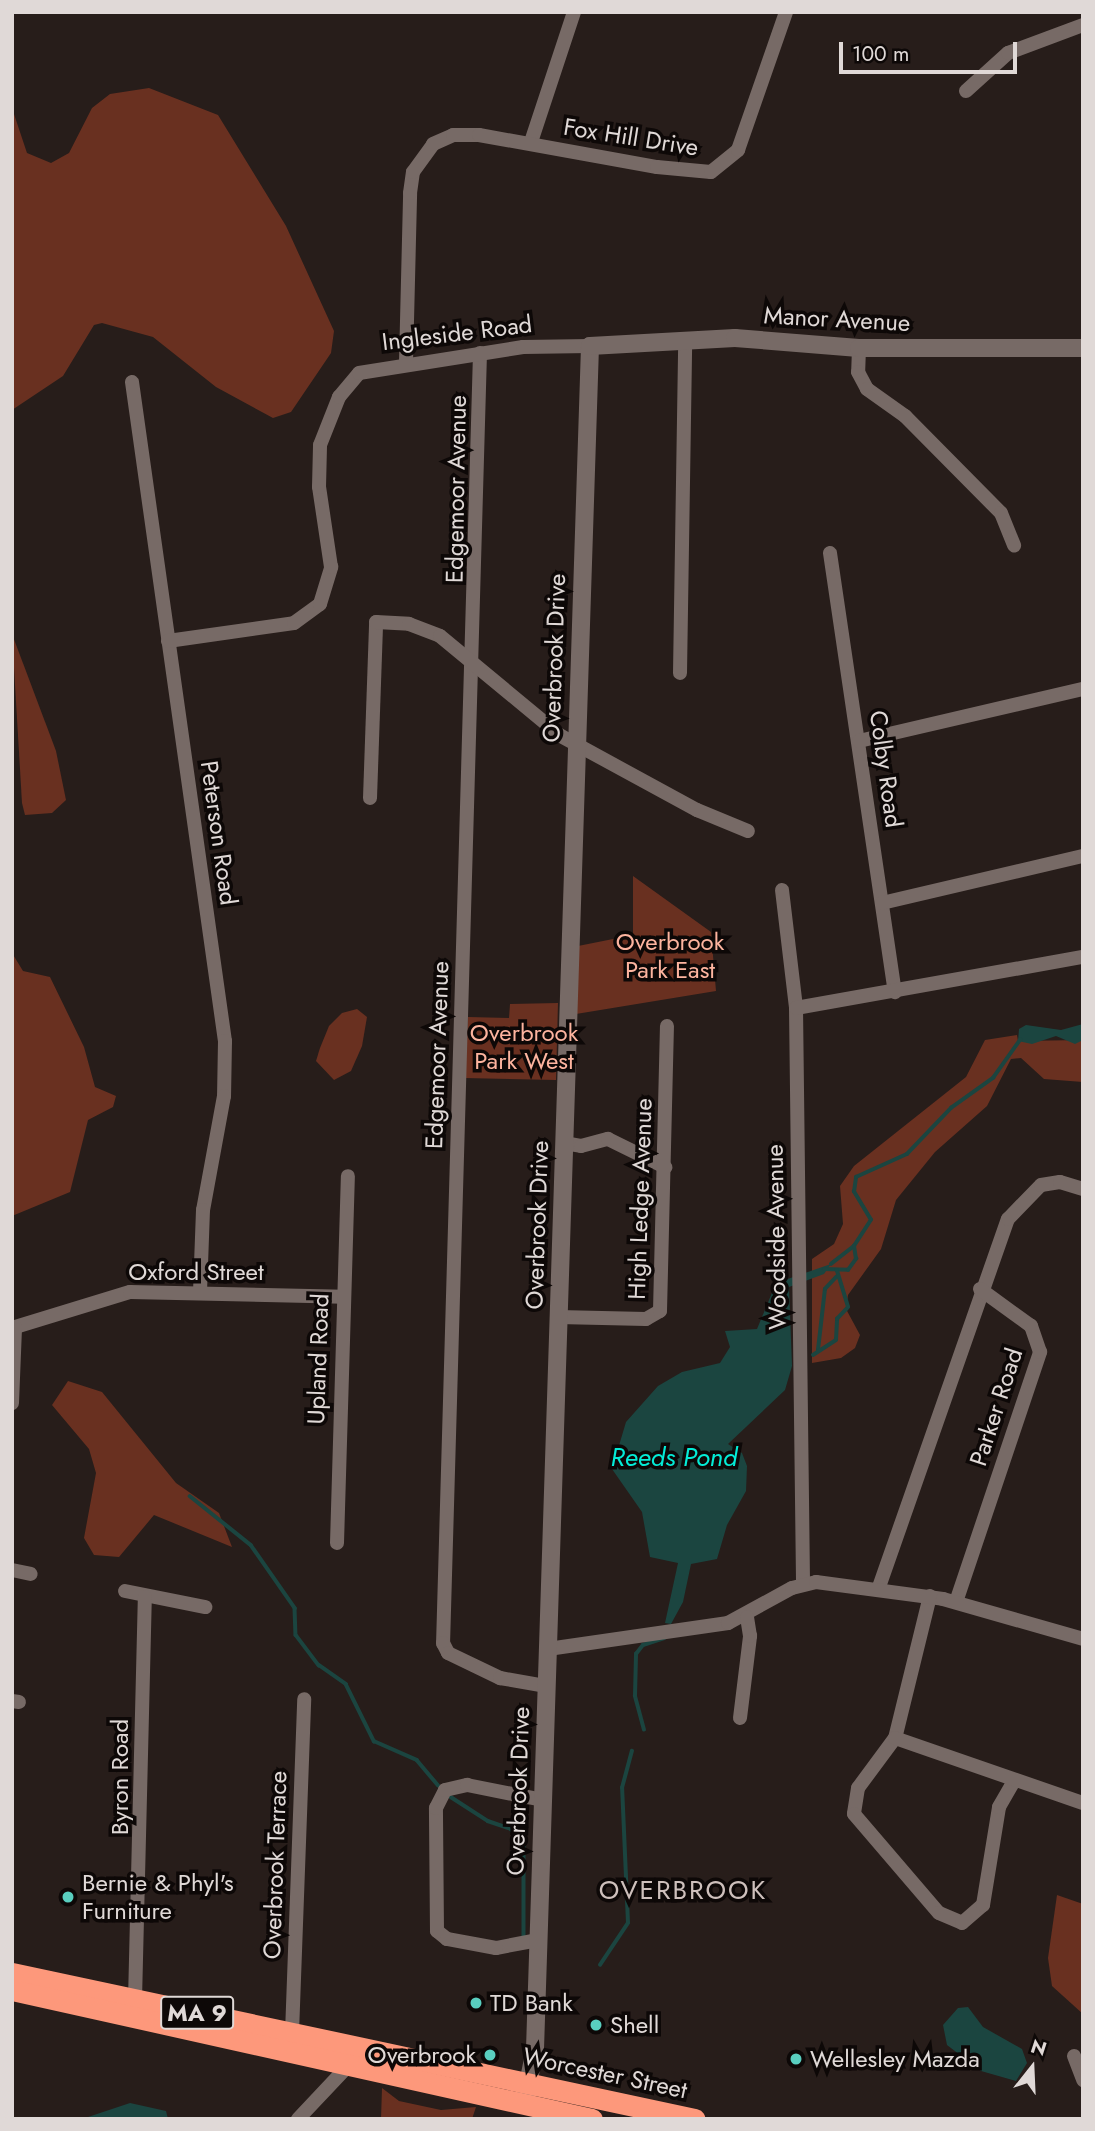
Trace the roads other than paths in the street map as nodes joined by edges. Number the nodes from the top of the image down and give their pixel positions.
1 (574, 12) edge
2 (786, 12) edge
3 (1083, 25) edge
4 (966, 91) dead end
5 (531, 142) junction
6 (685, 341) junction
7 (590, 346) junction
8 (859, 348) junction
9 (1083, 348) edge
10 (481, 353) junction
11 (406, 362) junction
12 (132, 382) dead end
13 (1014, 545) dead end
14 (830, 554) dead end
15 (169, 641) junction
16 (474, 664) junction
17 (680, 673) dead end
18 (1083, 689) edge
19 (859, 741) junction
20 (575, 744) junction
21 (370, 799) dead end
22 (748, 831) dead end
23 (1083, 856) edge
24 (782, 890) dead end
25 (882, 903) junction
26 (1083, 957) edge
27 (895, 992) junction
28 (796, 1008) junction
29 (667, 1026) dead end
30 (564, 1143) junction
31 (665, 1167) junction
32 (348, 1177) dead end
33 (1083, 1189) edge
34 (980, 1289) junction
35 (200, 1292) junction
36 (343, 1297) junction
37 (558, 1317) junction
38 (13, 1327) edge
39 (12, 1403) edge
40 (337, 1543) dead end
41 (12, 1570) edge
42 (31, 1574) dead end
43 (803, 1584) junction
44 (880, 1587) junction
45 (125, 1591) dead end
46 (930, 1596) junction
47 (145, 1597) junction
48 (956, 1602) junction
49 (205, 1607) dead end
50 (747, 1617) junction
51 (1082, 1637) edge
52 (548, 1649) junction
53 (546, 1686) junction
54 (304, 1699) dead end
55 (740, 1718) dead end
56 (895, 1738) junction
57 (1014, 1781) junction
58 (543, 1800) junction
59 (1083, 1803) edge
60 (538, 1940) junction
61 (12, 1973) edge
62 (12, 1990) edge
63 (135, 2000) junction
64 (292, 2033) junction
65 (1074, 2056) dead end
66 (348, 2066) junction
67 (1083, 2080) edge
68 (529, 2083) junction
69 (523, 2104) junction
70 (298, 2119) edge
71 (592, 2119) edge
72 (695, 2119) edge

1 - 5 street, Fox Hill Drive
2 - 5 street, Fox Hill Drive
3 - 4 street
5 - 11 street, Fox Hill Drive
6 - 7 street, Manor Avenue
6 - 8 street, Manor Avenue
6 - 17 street
7 - 10 street, Ingleside Road
7 - 20 street, Overbrook Drive
8 - 9 street, Manor Avenue
8 - 13 street
10 - 11 street, Ingleside Road
10 - 16 street, Edgemoor Avenue
11 - 15 street, Ingleside Road
12 - 15 street, Peterson Road
14 - 19 street, Colby Road
15 - 35 street, Peterson Road
16 - 20 street
16 - 21 street
16 - 53 street, Edgemoor Avenue
18 - 19 street
19 - 25 street, Colby Road
20 - 22 street
20 - 30 street, Overbrook Drive
23 - 25 street
24 - 28 street, Woodside Avenue
25 - 27 street, Colby Road
26 - 27 street
27 - 28 street
28 - 43 street, Woodside Avenue
29 - 31 street, High Ledge Avenue
30 - 31 street
30 - 37 street, Overbrook Drive
31 - 37 street, High Ledge Avenue
32 - 36 street, Upland Road
33 - 34 street
34 - 44 street
34 - 48 street, Parker Road
35 - 36 street, Oxford Street
35 - 38 street, Oxford Street
36 - 40 street, Upland Road
37 - 52 street, Overbrook Drive
38 - 39 street
41 - 42 street
43 - 44 street
43 - 50 street
44 - 46 street
45 - 47 street
46 - 48 street
46 - 56 street
47 - 49 street
47 - 63 street, Byron Road
48 - 51 street
50 - 52 street
50 - 55 street
52 - 53 street, Overbrook Drive
53 - 58 street, Overbrook Drive
54 - 64 street, Overbrook Terrace
56 - 57 street
56 - 57 street
57 - 59 street
58 - 60 street, Overbrook Drive
58 - 60 street
60 - 68 street, Overbrook Drive
61 - 63 highway, Worcester Street / MA 9
62 - 66 highway, Worcester Street / MA 9
63 - 64 highway, Worcester Street / MA 9
64 - 68 highway, Worcester Street / MA 9
65 - 67 street
66 - 69 highway, Worcester Street / MA 9
66 - 70 street
68 - 69 street, Overbrook Drive
68 - 72 highway, Worcester Street / MA 9
69 - 71 highway, Worcester Street / MA 9

